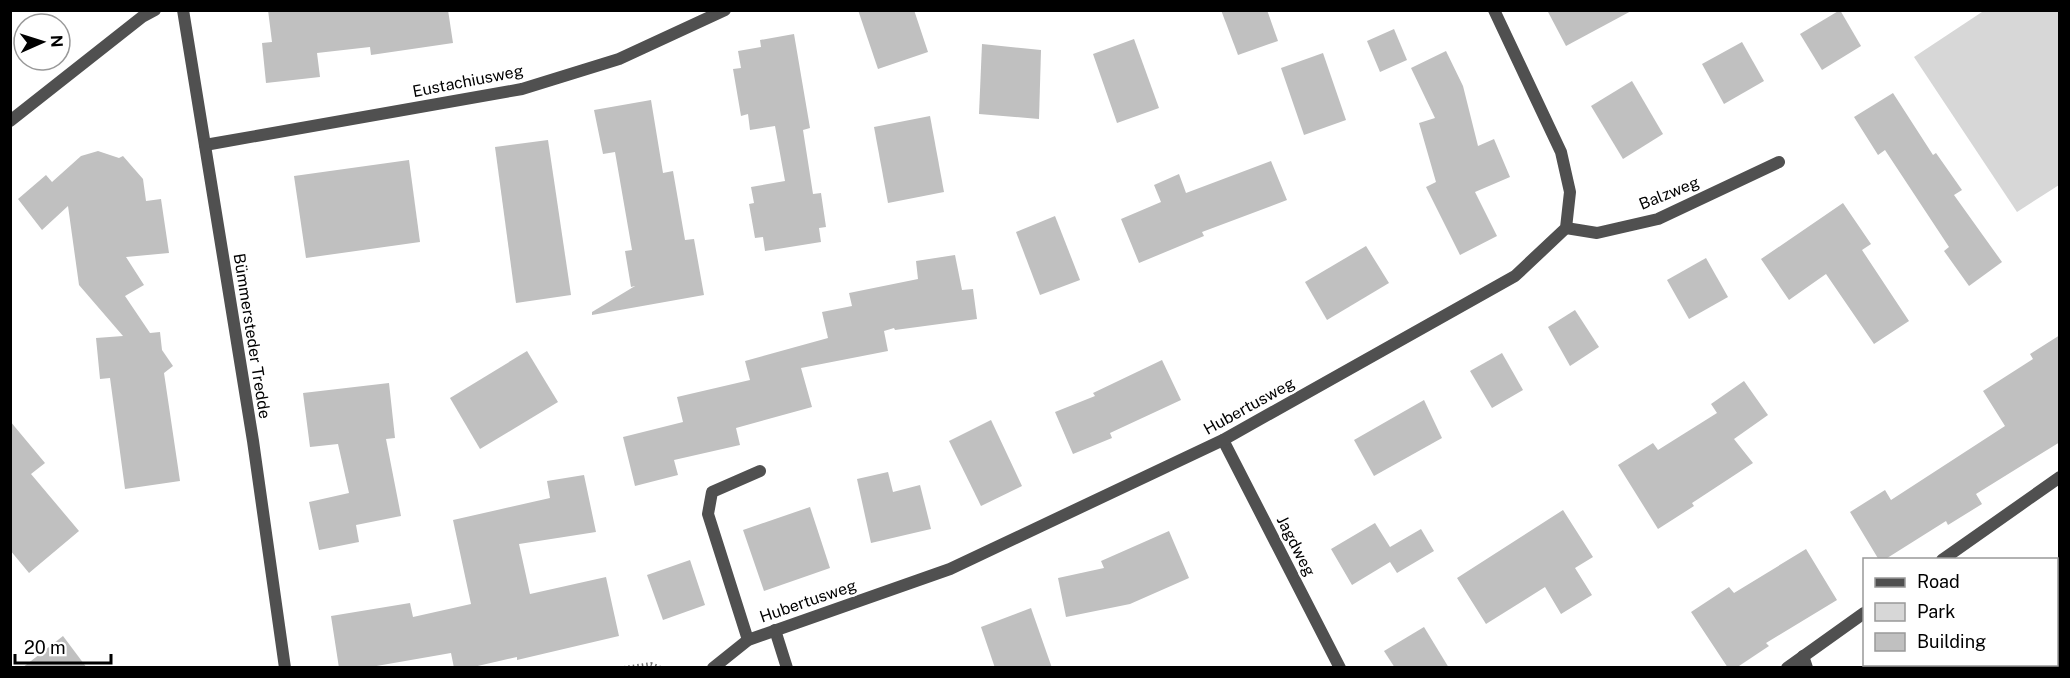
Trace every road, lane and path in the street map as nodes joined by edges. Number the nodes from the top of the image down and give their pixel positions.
1 (155, 10) edge
2 (183, 10) edge
3 (725, 10) edge
4 (1494, 10) edge
5 (10, 121) edge
6 (205, 146) junction
7 (1779, 162) dead end
8 (1566, 228) junction
9 (1223, 440) junction
10 (760, 471) dead end
11 (2060, 477) edge
12 (1945, 558) edge
13 (1863, 614) edge
14 (775, 630) junction
15 (748, 640) junction
16 (1805, 662) edge
17 (285, 668) edge
18 (624, 668) edge
19 (661, 668) edge
20 (713, 668) edge
21 (787, 668) edge
22 (1340, 668) edge
23 (1787, 668) edge

1 - 5 street
2 - 6 street, Bümmersteder Tredde
3 - 6 street, Eustachiusweg
4 - 8 street
6 - 17 street, Bümmersteder Tredde
7 - 8 street, Balzweg
8 - 9 street, Hubertusweg
9 - 14 street, Hubertusweg
9 - 22 street, Jagdweg
10 - 15 street
11 - 12 street
13 - 16 street
14 - 15 street, Hubertusweg
14 - 21 street
15 - 20 street, Hubertusweg
16 - 23 street
18 - 19 path

